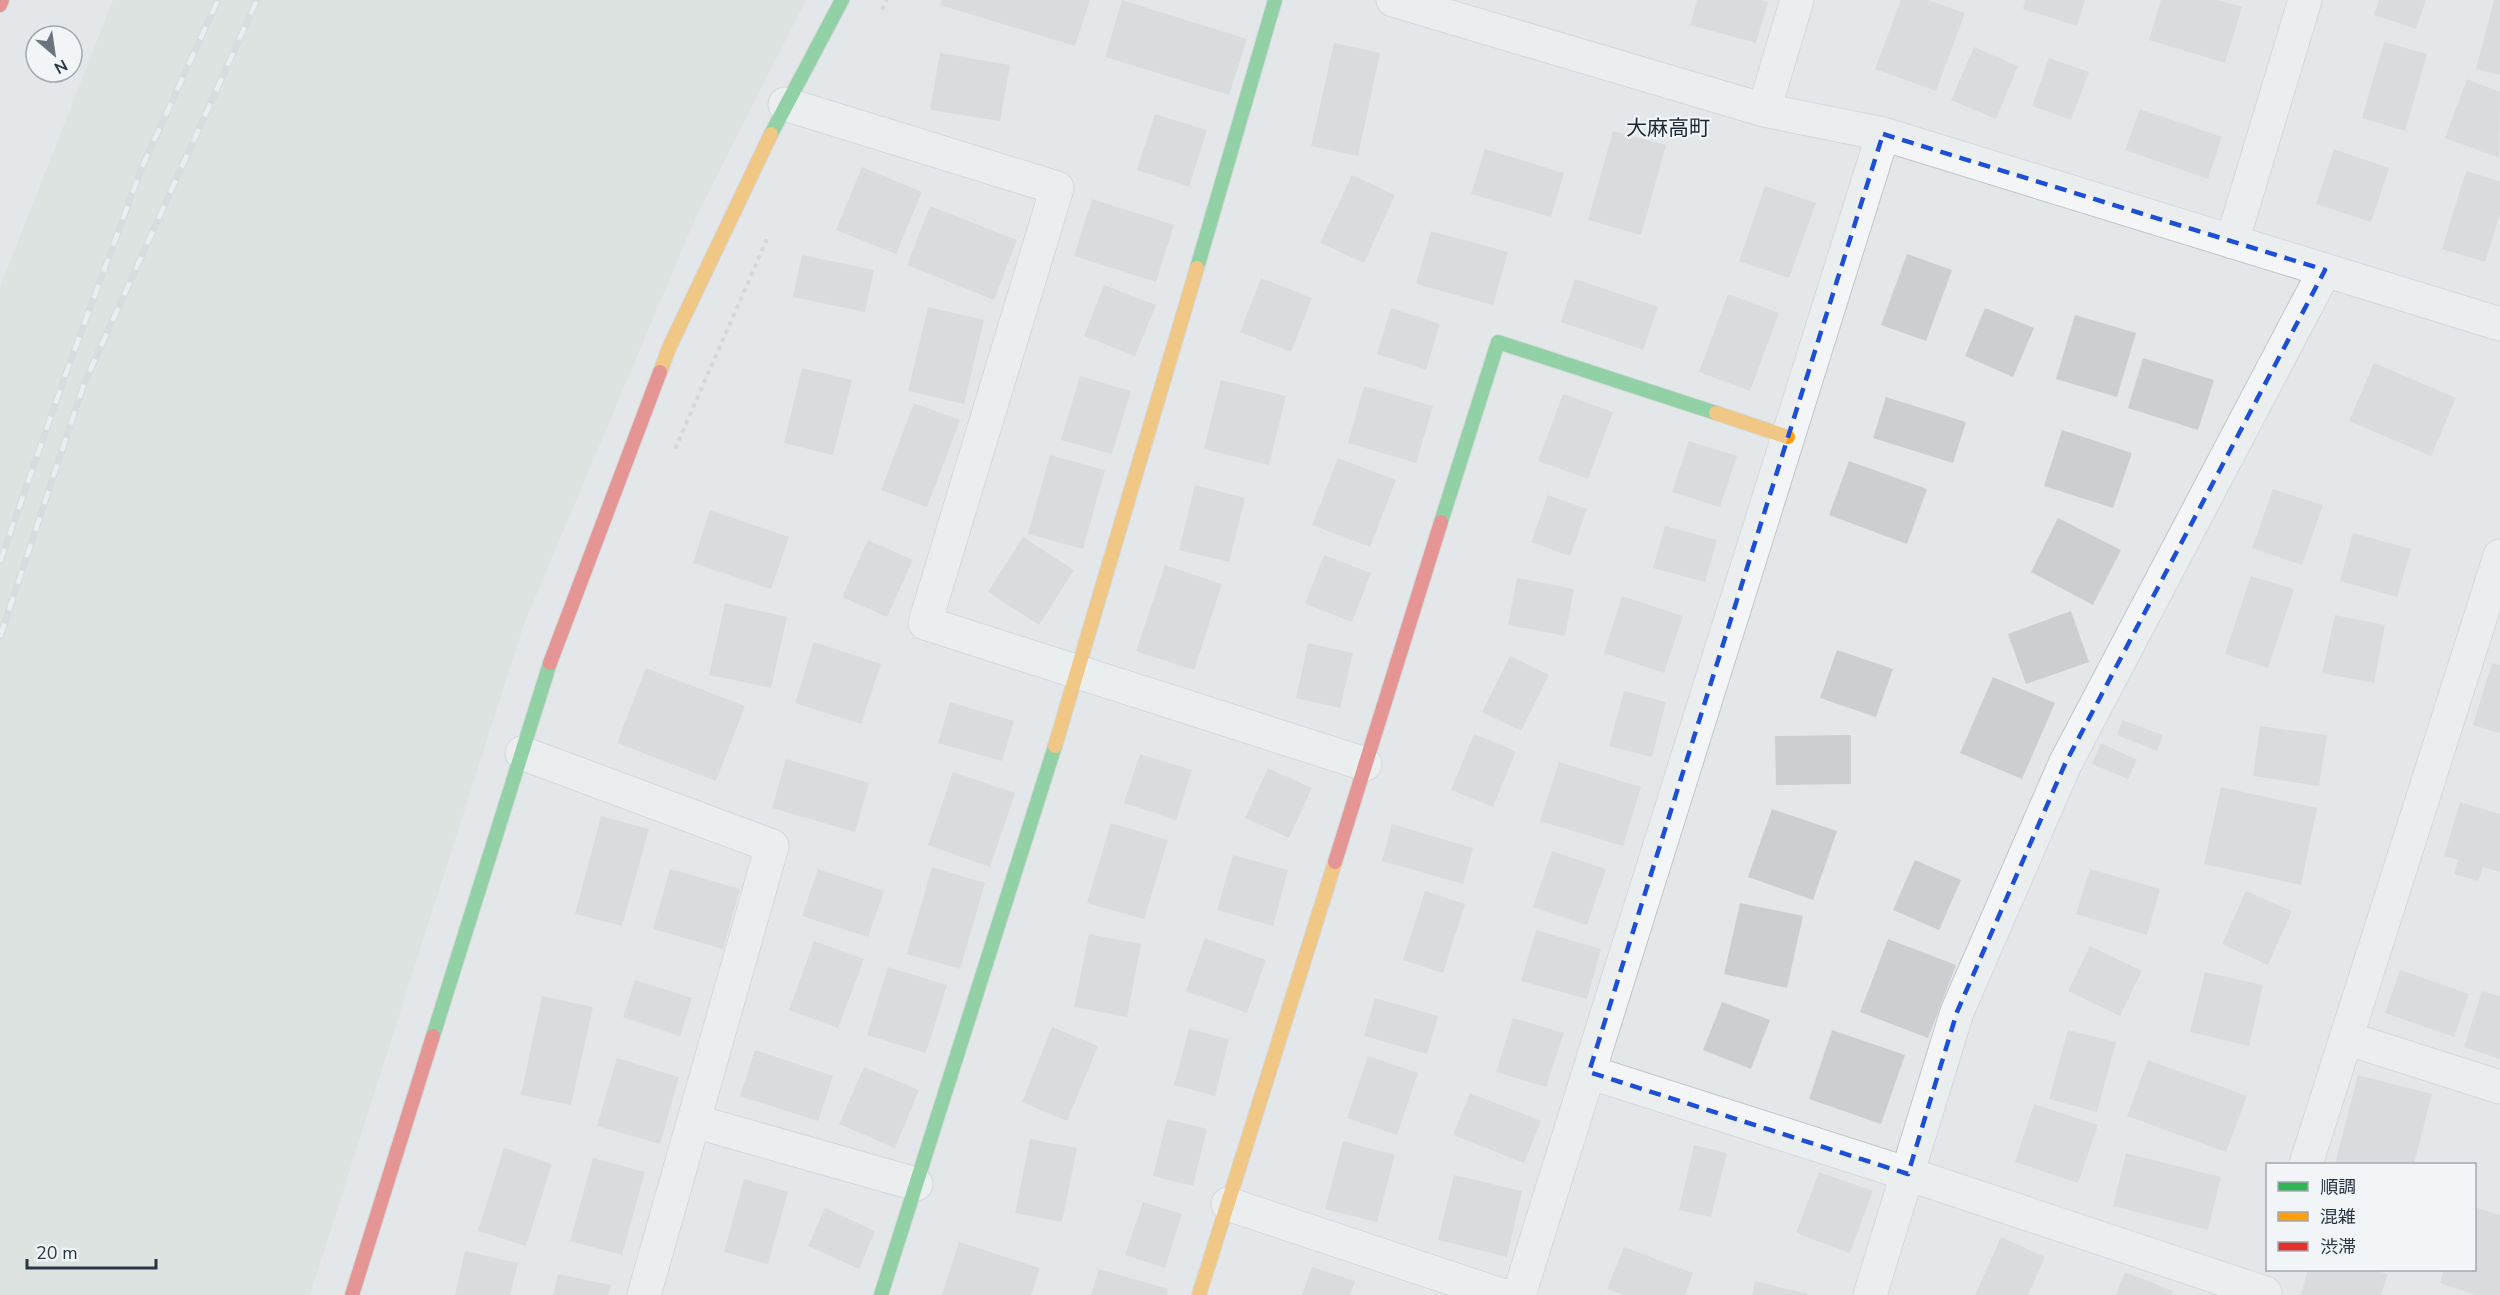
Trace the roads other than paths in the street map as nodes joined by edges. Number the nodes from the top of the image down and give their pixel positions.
1 (2, 0) edge
2 (842, 0) edge
3 (1275, 0) edge
4 (1797, 0) edge
5 (2305, 0) edge
6 (1404, 2) edge
7 (0, 5) edge
8 (785, 104) junction
9 (1764, 110) junction
10 (1883, 134) junction
11 (2232, 242) junction
12 (2325, 270) junction
13 (2500, 324) edge
14 (1788, 437) junction
15 (2500, 556) edge
16 (1078, 672) junction
17 (522, 753) junction
18 (1365, 764) junction
19 (2346, 1038) junction
20 (1589, 1072) junction
21 (2500, 1087) edge
22 (694, 1121) junction
23 (2306, 1163) edge
24 (1908, 1174) junction
25 (916, 1184) junction
26 (1228, 1204) junction
27 (2267, 1286) edge
28 (352, 1295) edge
29 (644, 1295) edge
30 (881, 1295) edge
31 (1199, 1295) edge
32 (1501, 1295) edge
33 (1519, 1295) edge
34 (1870, 1295) edge

1 - 7 main road
2 - 8 main road
3 - 16 main road
4 - 9 street
5 - 11 street
6 - 9 street
8 - 16 street
8 - 17 main road
9 - 10 street
10 - 11 street
10 - 14 street
11 - 12 street
12 - 13 street
12 - 24 street
14 - 18 main road
14 - 20 street
15 - 19 street
16 - 18 street
16 - 25 main road
17 - 22 street
17 - 28 main road
18 - 26 main road
19 - 21 street
19 - 23 street
20 - 24 street
20 - 33 street
22 - 25 street
22 - 29 street
24 - 27 street
24 - 34 street
25 - 30 main road
26 - 31 main road
26 - 32 street

